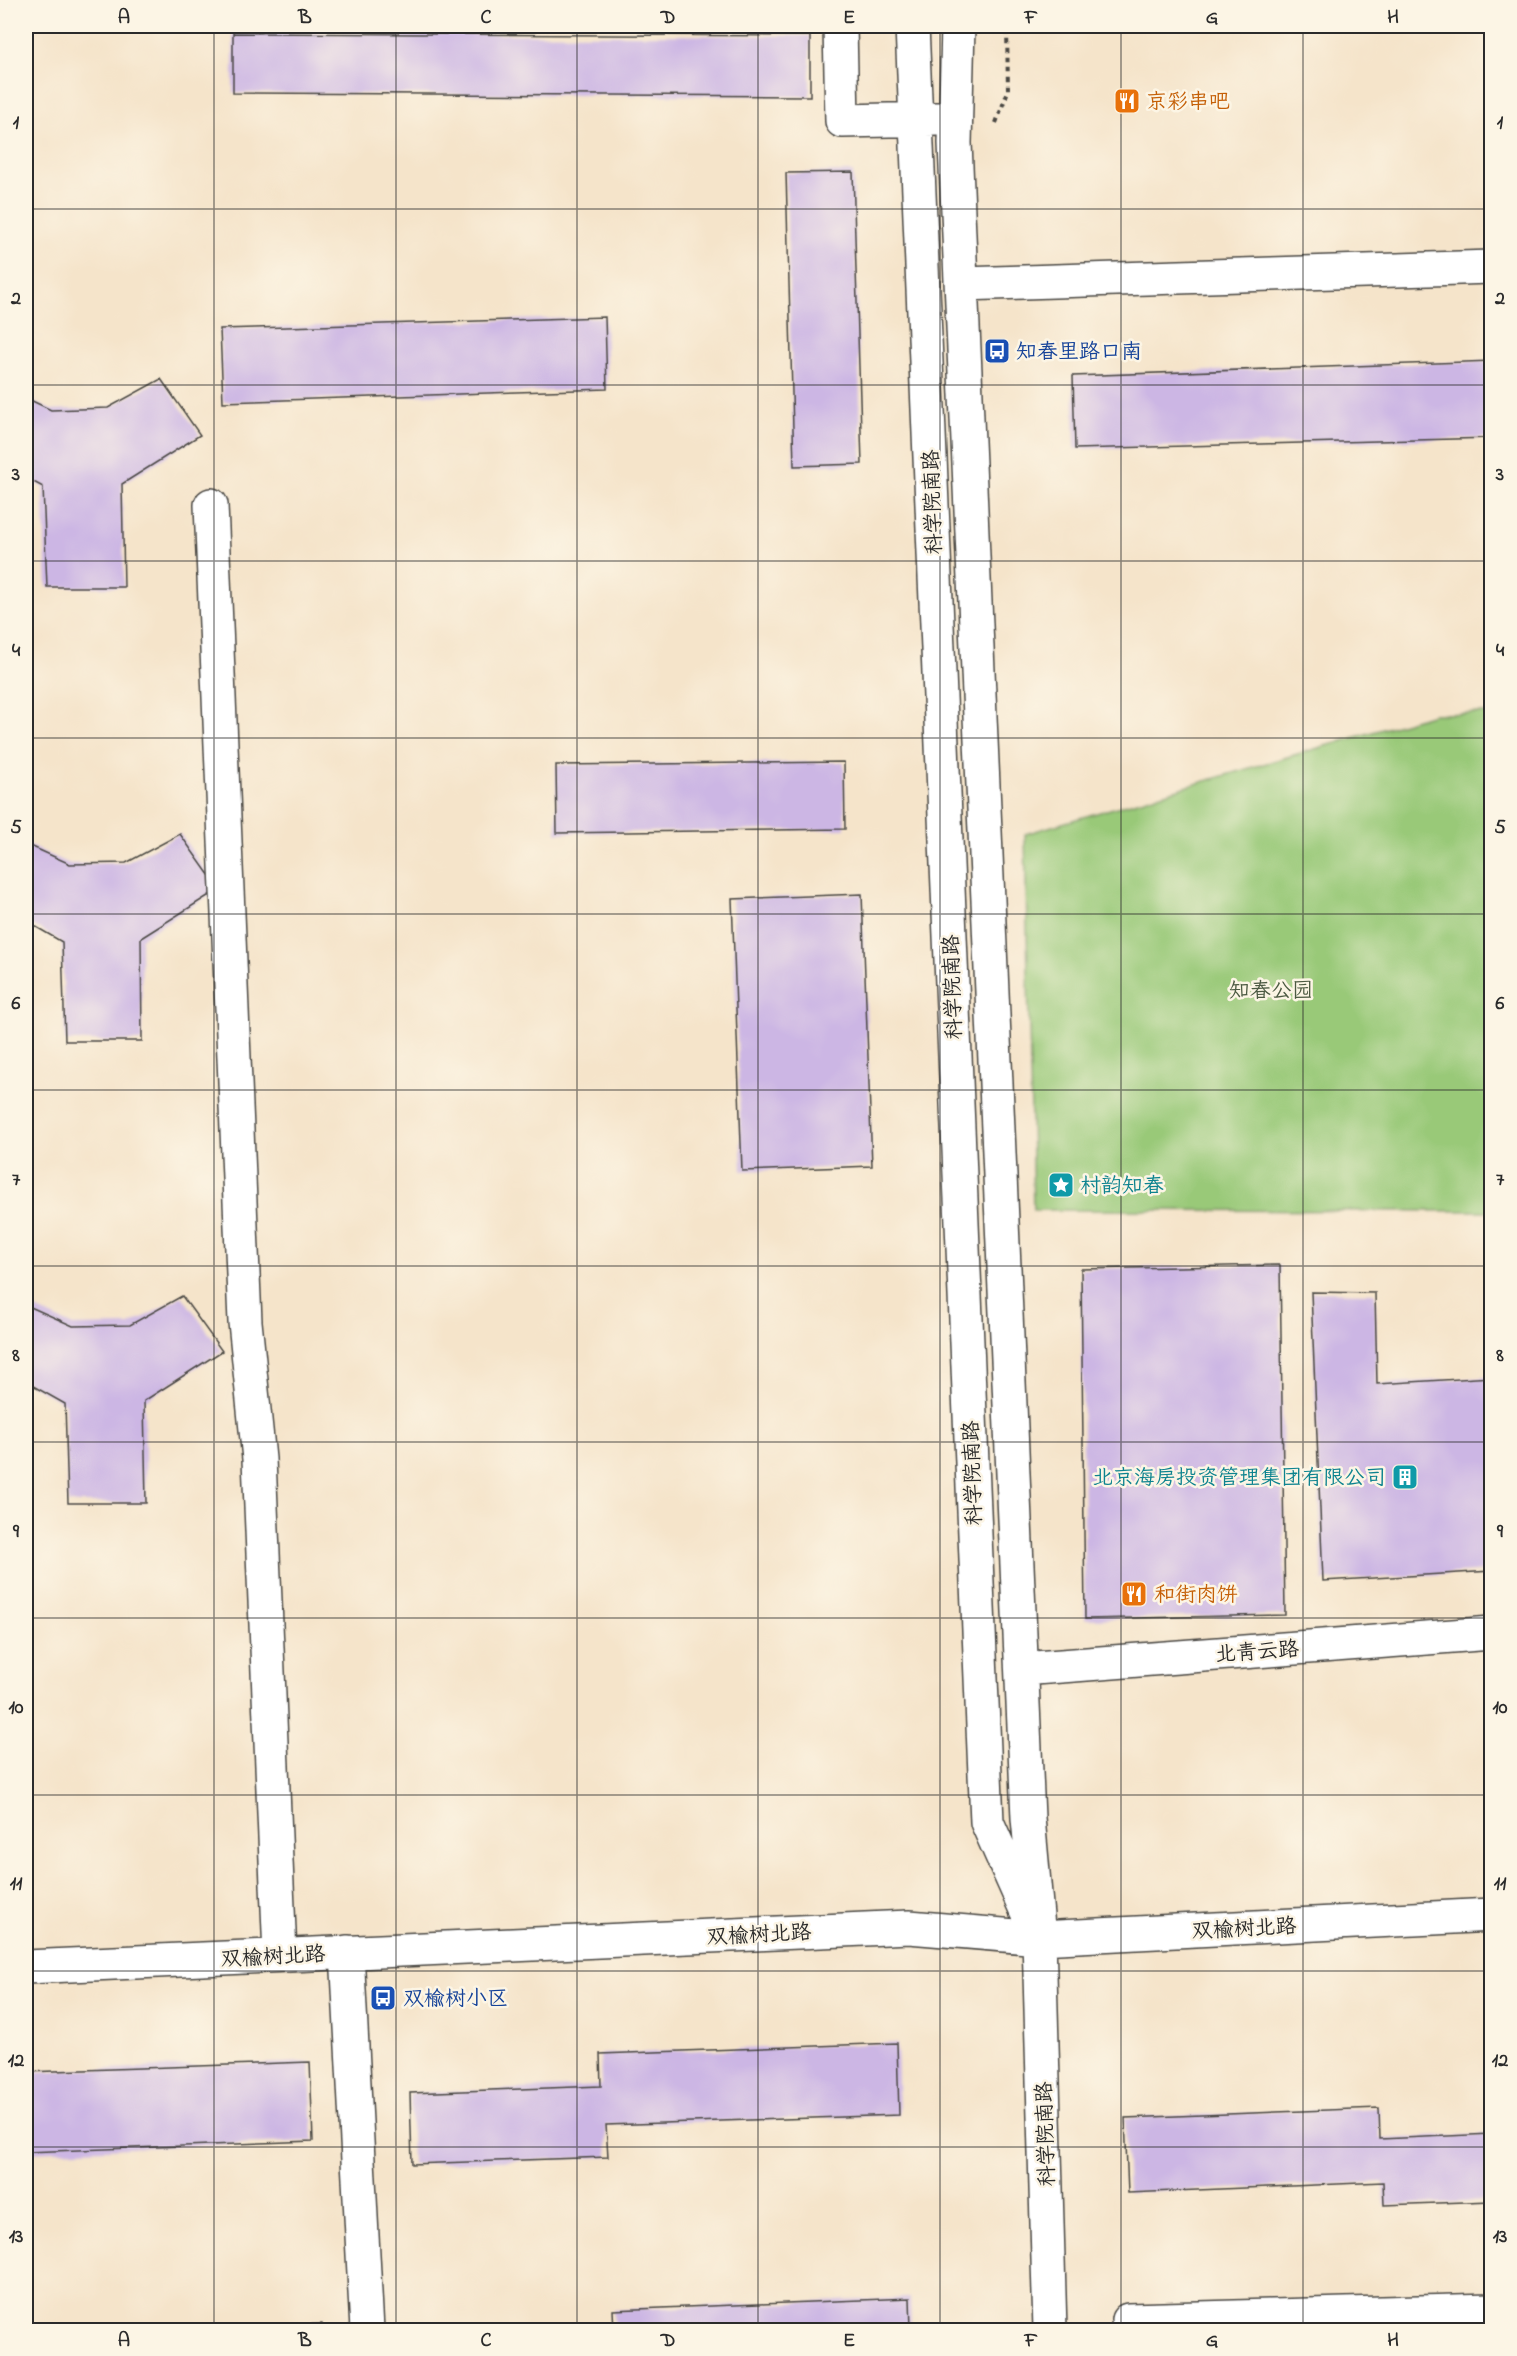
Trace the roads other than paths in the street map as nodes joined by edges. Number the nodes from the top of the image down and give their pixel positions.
1 (840, 26) edge
2 (912, 26) edge
3 (958, 26) edge
4 (956, 119) junction
5 (915, 120) junction
6 (1491, 267) edge
7 (962, 284) junction
8 (211, 505) dead end
9 (1491, 1633) edge
10 (1022, 1669) junction
11 (1491, 1915) edge
12 (1039, 1938) junction
13 (347, 1952) junction
14 (280, 1955) junction
15 (26, 1967) edge
16 (1491, 2310) edge
17 (1128, 2320) dead end
18 (367, 2331) edge
19 (1050, 2331) edge

1 - 5 street
2 - 5 street, 科学院南路
3 - 4 street, 科学院南路
4 - 5 street
4 - 7 street, 科学院南路
5 - 12 street, 科学院南路
6 - 7 street
7 - 10 street, 科学院南路
8 - 14 street
9 - 10 street, 北青云路
10 - 12 street, 科学院南路
11 - 12 street, 双榆树北路
12 - 13 street, 双榆树北路
12 - 19 street, 科学院南路
13 - 14 street, 双榆树北路
13 - 18 street
14 - 15 street, 双榆树北路
16 - 17 street

